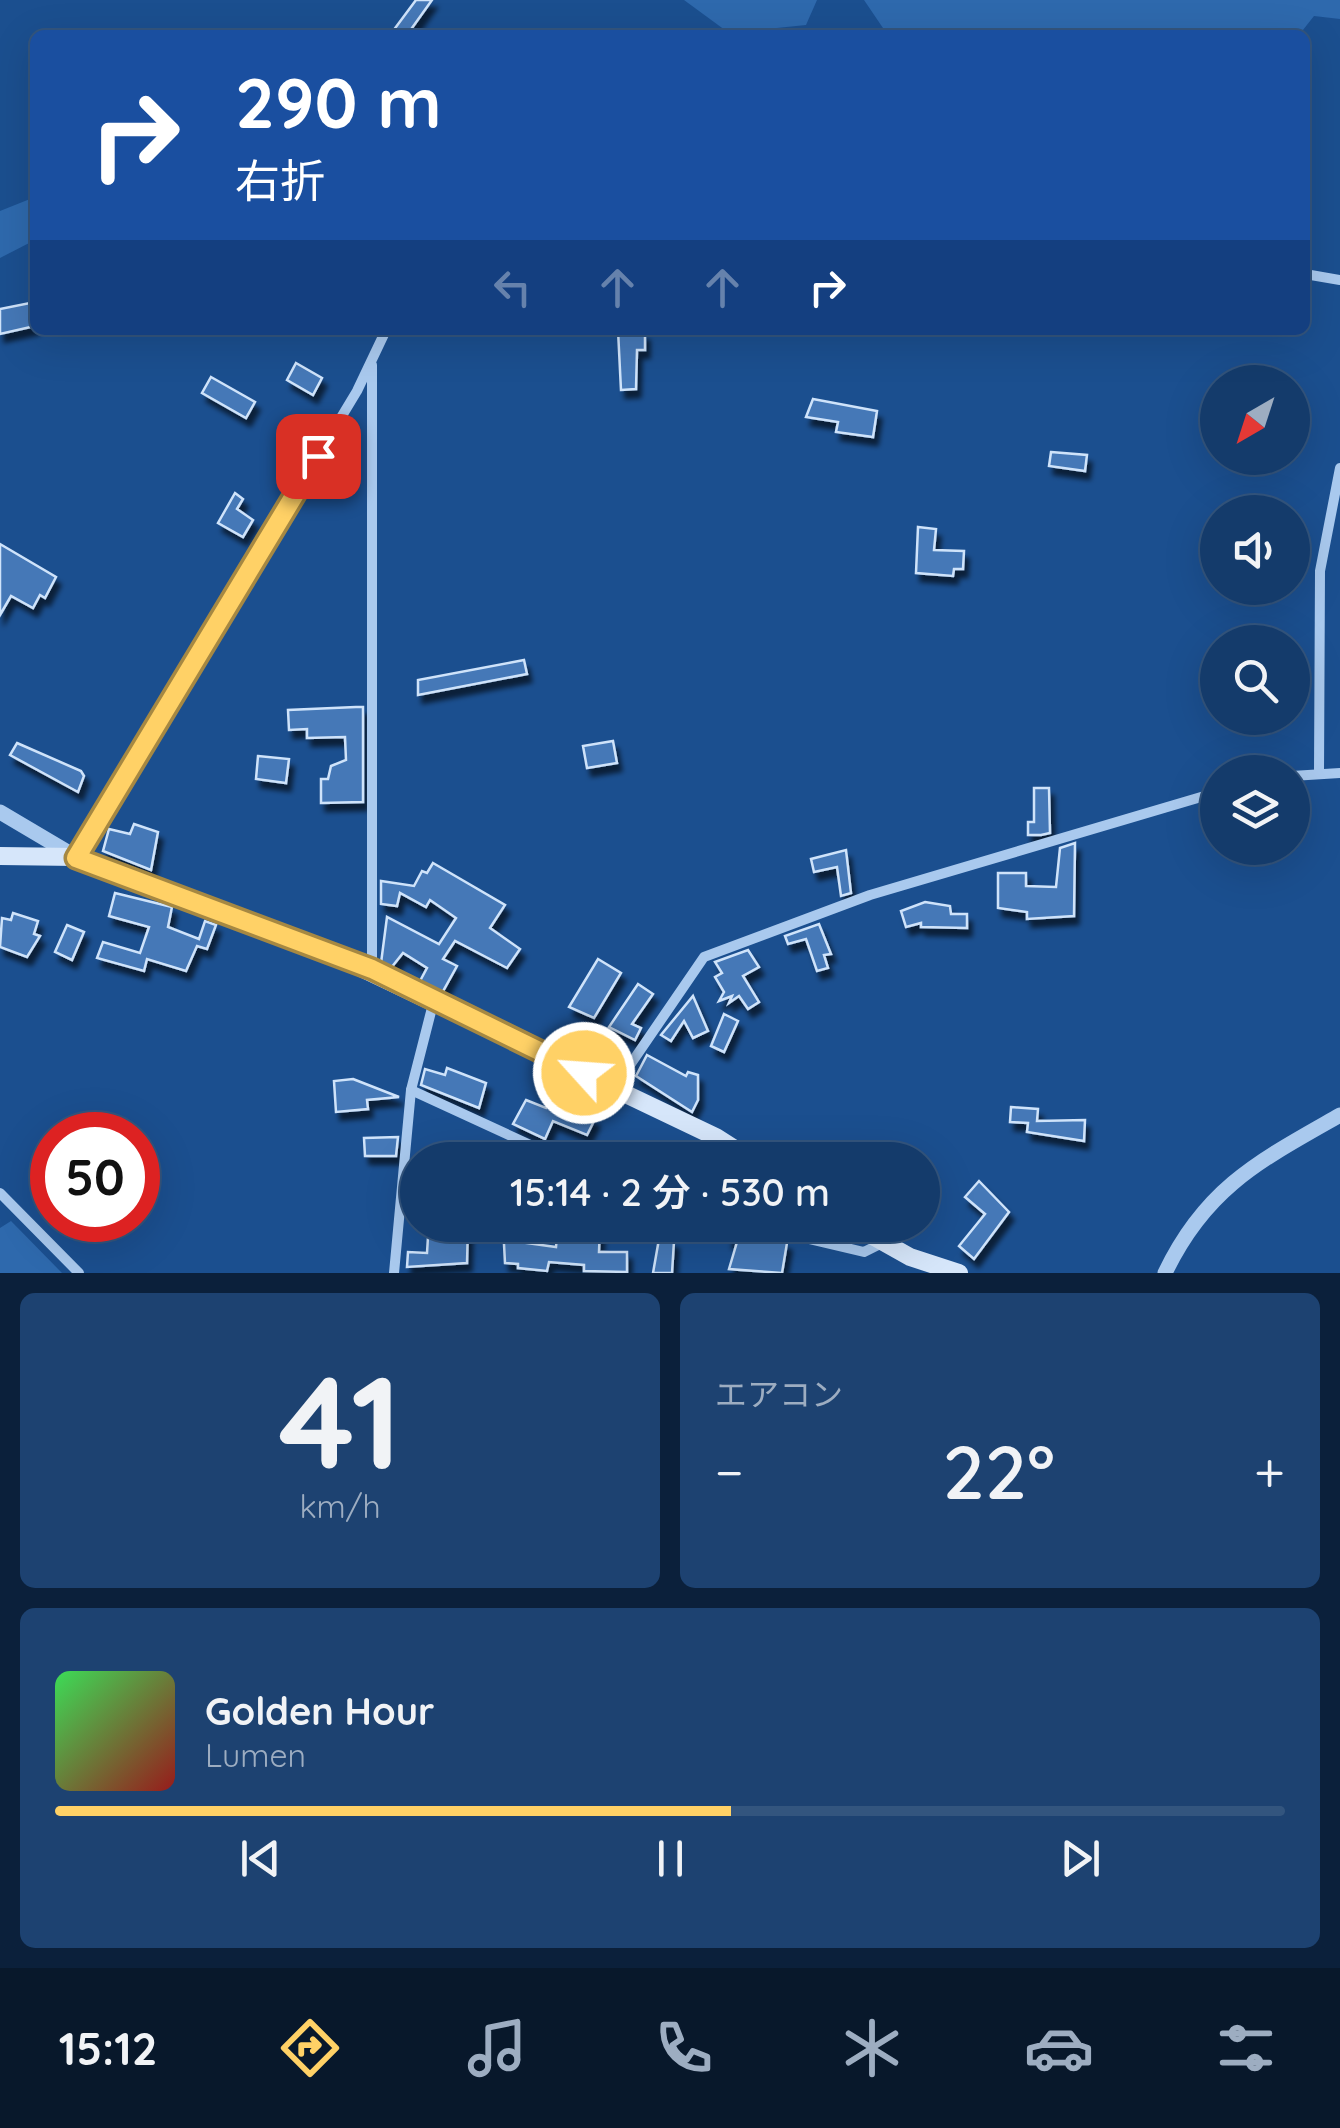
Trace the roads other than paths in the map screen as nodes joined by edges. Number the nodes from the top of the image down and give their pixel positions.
1 (1310, 275) edge
2 (1340, 280) edge
3 (384, 335) edge
4 (372, 359) junction
5 (1340, 468) edge
6 (1340, 772) edge
7 (1320, 773) junction
8 (1310, 774) edge
9 (1200, 797) edge
10 (2, 815) edge
11 (0, 856) edge
12 (76, 858) junction
13 (372, 969) junction
14 (434, 1000) junction
15 (614, 1087) junction
16 (411, 1090) junction
17 (1340, 1116) edge
18 (524, 1142) edge
19 (724, 1142) edge
20 (0, 1193) edge
21 (822, 1242) edge
22 (884, 1243) joint
23 (79, 1273) edge
24 (394, 1273) edge
25 (959, 1273) edge
26 (1165, 1273) edge

1 - 2 street
3 - 4 street
4 - 12 street
4 - 13 street
5 - 7 street
6 - 7 street
7 - 8 street
9 - 15 street
10 - 12 street
11 - 12 main road
12 - 13 main road
13 - 14 main road
14 - 15 main road
14 - 16 street
15 - 19 main road
16 - 18 street
16 - 24 street
17 - 26 street
20 - 23 street
21 - 22 street
22 - 25 main road

